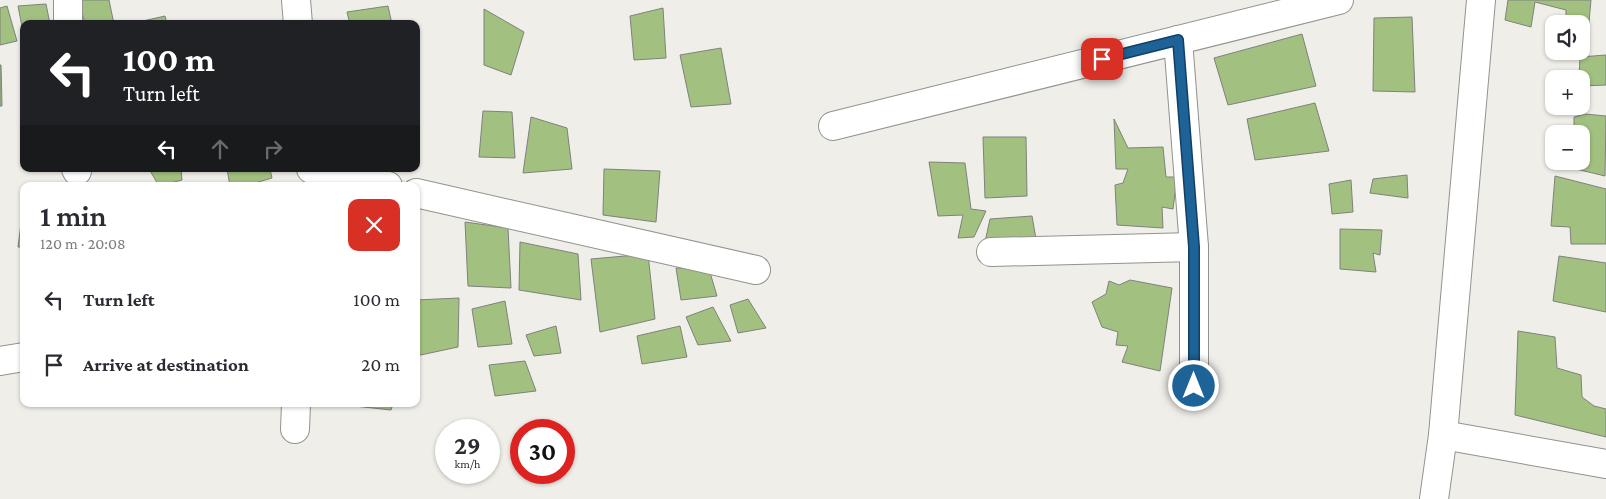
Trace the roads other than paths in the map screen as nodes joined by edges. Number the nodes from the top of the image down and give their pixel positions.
1 (68, 0) edge
2 (296, 0) edge
3 (1339, 0) edge
4 (1481, 0) edge
5 (68, 20) edge
6 (298, 20) edge
7 (1178, 40) junction
8 (833, 126) dead end
9 (325, 172) edge
10 (370, 182) edge
11 (420, 194) edge
12 (1194, 247) junction
13 (991, 252) dead end
14 (756, 270) dead end
15 (20, 358) edge
16 (0, 361) edge
17 (1194, 386) dead end
18 (1443, 435) junction
19 (1606, 464) edge
20 (1434, 499) edge

1 - 5 street
2 - 6 street
3 - 7 street
4 - 18 street
7 - 8 street
7 - 12 street
9 - 10 street
11 - 14 street
12 - 13 street
12 - 17 street
15 - 16 street
18 - 19 street
18 - 20 street

